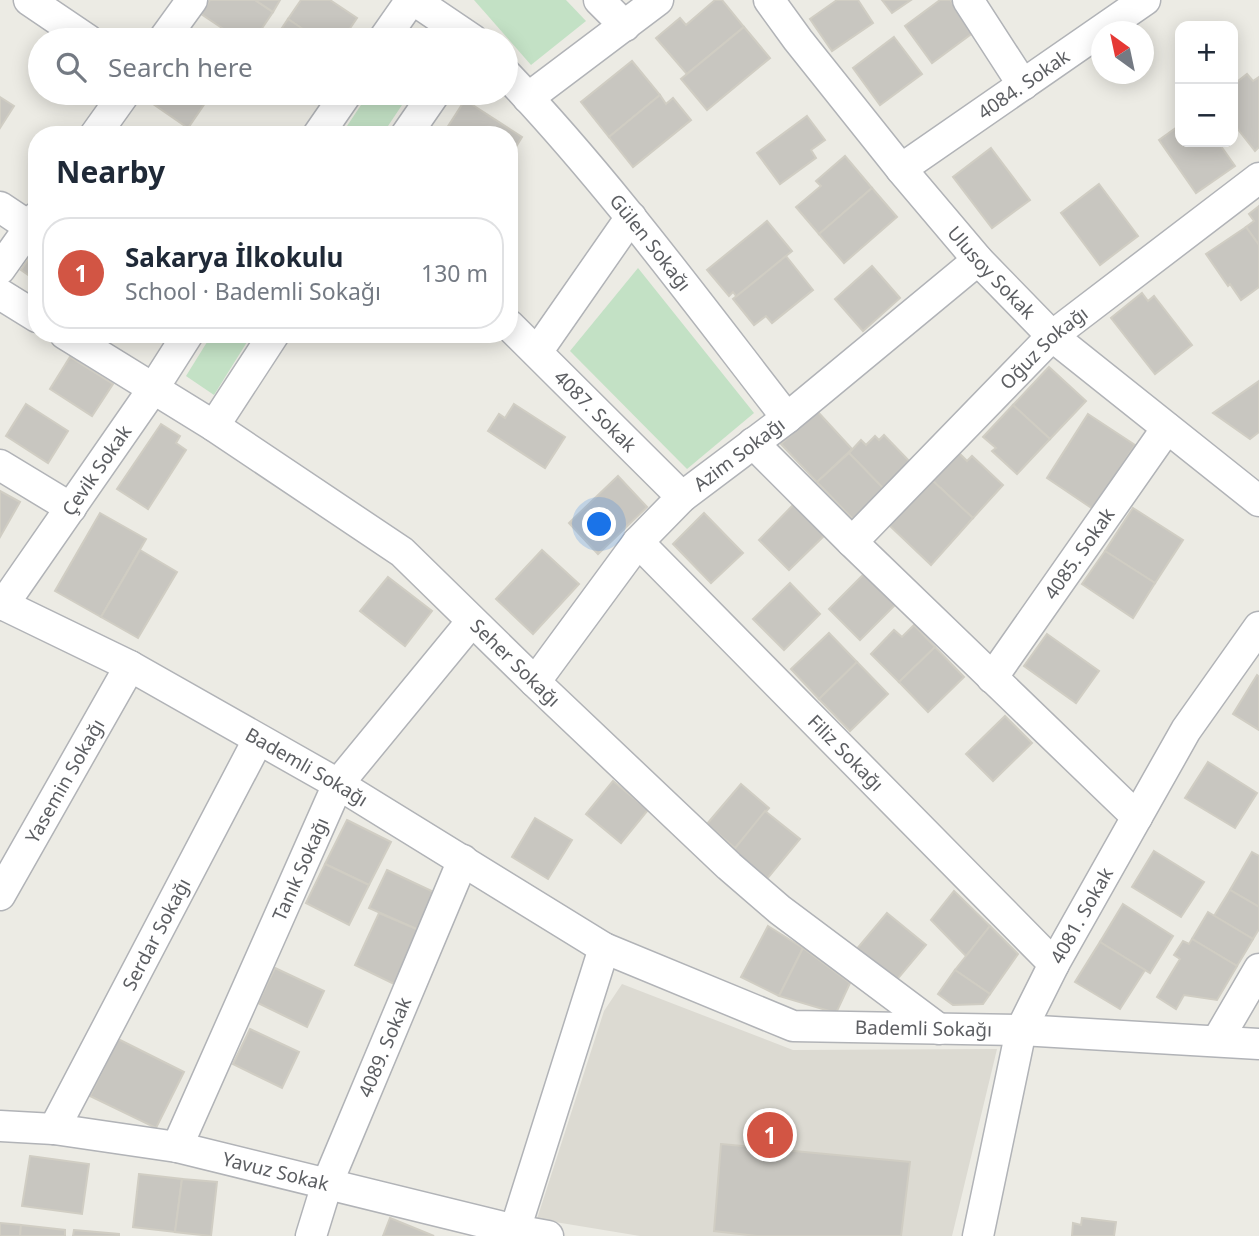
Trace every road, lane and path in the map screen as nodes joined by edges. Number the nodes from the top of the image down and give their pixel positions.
1 (29, 0) edge
2 (192, 0) edge
3 (413, 0) edge
4 (599, 0) edge
5 (658, 0) edge
6 (769, 0) edge
7 (968, 0) edge
8 (1145, 0) edge
9 (625, 26) junction
10 (70, 28) edge
11 (172, 28) edge
12 (392, 28) edge
13 (454, 28) edge
14 (1023, 85) junction
15 (518, 87) edge
16 (528, 98) junction
17 (117, 105) edge
18 (339, 105) edge
19 (427, 105) edge
20 (102, 126) edge
21 (324, 126) edge
22 (412, 126) edge
23 (901, 169) junction
24 (1259, 178) edge
25 (0, 207) edge
26 (631, 217) junction
27 (28, 220) edge
28 (28, 229) edge
29 (978, 260) junction
30 (0, 269) edge
31 (0, 294) edge
32 (28, 311) edge
33 (518, 333) edge
34 (1052, 336) junction
35 (79, 343) edge
36 (182, 343) edge
37 (268, 343) edge
38 (537, 352) junction
39 (153, 389) junction
40 (787, 418) junction
41 (214, 426) junction
42 (1167, 428) junction
43 (753, 443) junction
44 (0, 465) edge
45 (682, 497) junction
46 (1259, 501) edge
47 (71, 508) junction
48 (638, 542) junction
49 (852, 542) junction
50 (2, 604) edge
51 (471, 621) junction
52 (1259, 627) edge
53 (130, 666) junction
54 (992, 678) junction
55 (535, 682) junction
56 (258, 740) junction
57 (338, 785) junction
58 (1137, 817) junction
59 (463, 860) junction
60 (0, 895) edge
61 (604, 948) junction
62 (1054, 964) junction
63 (1259, 969) edge
64 (939, 1029) junction
65 (1021, 1030) junction
66 (1217, 1041) junction
67 (1259, 1044) edge
68 (0, 1126) edge
69 (54, 1129) junction
70 (177, 1147) junction
71 (327, 1184) junction
72 (515, 1230) junction
73 (311, 1236) edge
74 (548, 1236) edge
75 (978, 1236) edge

1 - 10 street
2 - 11 street
3 - 12 street
3 - 13 street
4 - 9 street
5 - 9 street
6 - 23 street, Ulusoy Sokak
7 - 14 street
8 - 14 street, 4084. Sokak
9 - 16 street
14 - 23 street, 4084. Sokak
15 - 16 street, Gülen Sokağı
16 - 26 street, Gülen Sokağı
17 - 20 street
18 - 21 street
19 - 22 street
23 - 29 street, Ulusoy Sokak
24 - 34 street, Oğuz Sokağı
25 - 27 street
26 - 38 street
26 - 40 street, Gülen Sokağı
28 - 30 street
29 - 34 street, Ulusoy Sokak
29 - 40 street, Azim Sokağı
31 - 32 street
33 - 38 street, 4087. Sokak
34 - 42 street, Ulusoy Sokak
34 - 49 street, Oğuz Sokağı
35 - 39 street, Seher Sokağı
36 - 39 street, Çevik Sokak
37 - 41 street
38 - 45 street, 4087. Sokak
39 - 41 street, Seher Sokağı
39 - 47 street, Çevik Sokak
40 - 43 street, Azim Sokağı
41 - 51 street, Seher Sokağı
42 - 46 street, Ulusoy Sokak
42 - 54 street, 4085. Sokak
43 - 45 street, Azim Sokağı
43 - 49 street
44 - 47 street
45 - 48 street, Azim Sokağı
47 - 50 street, Çevik Sokak
48 - 55 street, Azim Sokağı
48 - 62 street, Filiz Sokağı
49 - 54 street
50 - 53 street, Bademli Sokağı
51 - 55 street, Seher Sokağı
51 - 57 street, Tanık Sokağı
52 - 58 street, 4081. Sokak
53 - 56 street, Bademli Sokağı
53 - 60 street, Yasemin Sokağı
54 - 58 street
55 - 64 street, Seher Sokağı
56 - 57 street, Bademli Sokağı
56 - 69 street, Serdar Sokağı
57 - 59 street, Bademli Sokağı
57 - 70 street, Tanık Sokağı
58 - 62 street, 4081. Sokak
59 - 61 street, Bademli Sokağı
59 - 71 street, 4089. Sokak
61 - 64 street, Bademli Sokağı
61 - 72 street
62 - 65 street, 4081. Sokak
63 - 66 street
64 - 65 street, Bademli Sokağı
65 - 66 street, Bademli Sokağı
65 - 75 street, 4081. Sokak
66 - 67 street, Bademli Sokağı
68 - 69 street, Yavuz Sokak
69 - 70 street, Yavuz Sokak
70 - 71 street, Yavuz Sokak
71 - 72 street, Yavuz Sokak
71 - 73 street, 4089. Sokak
72 - 74 street, Yavuz Sokak

